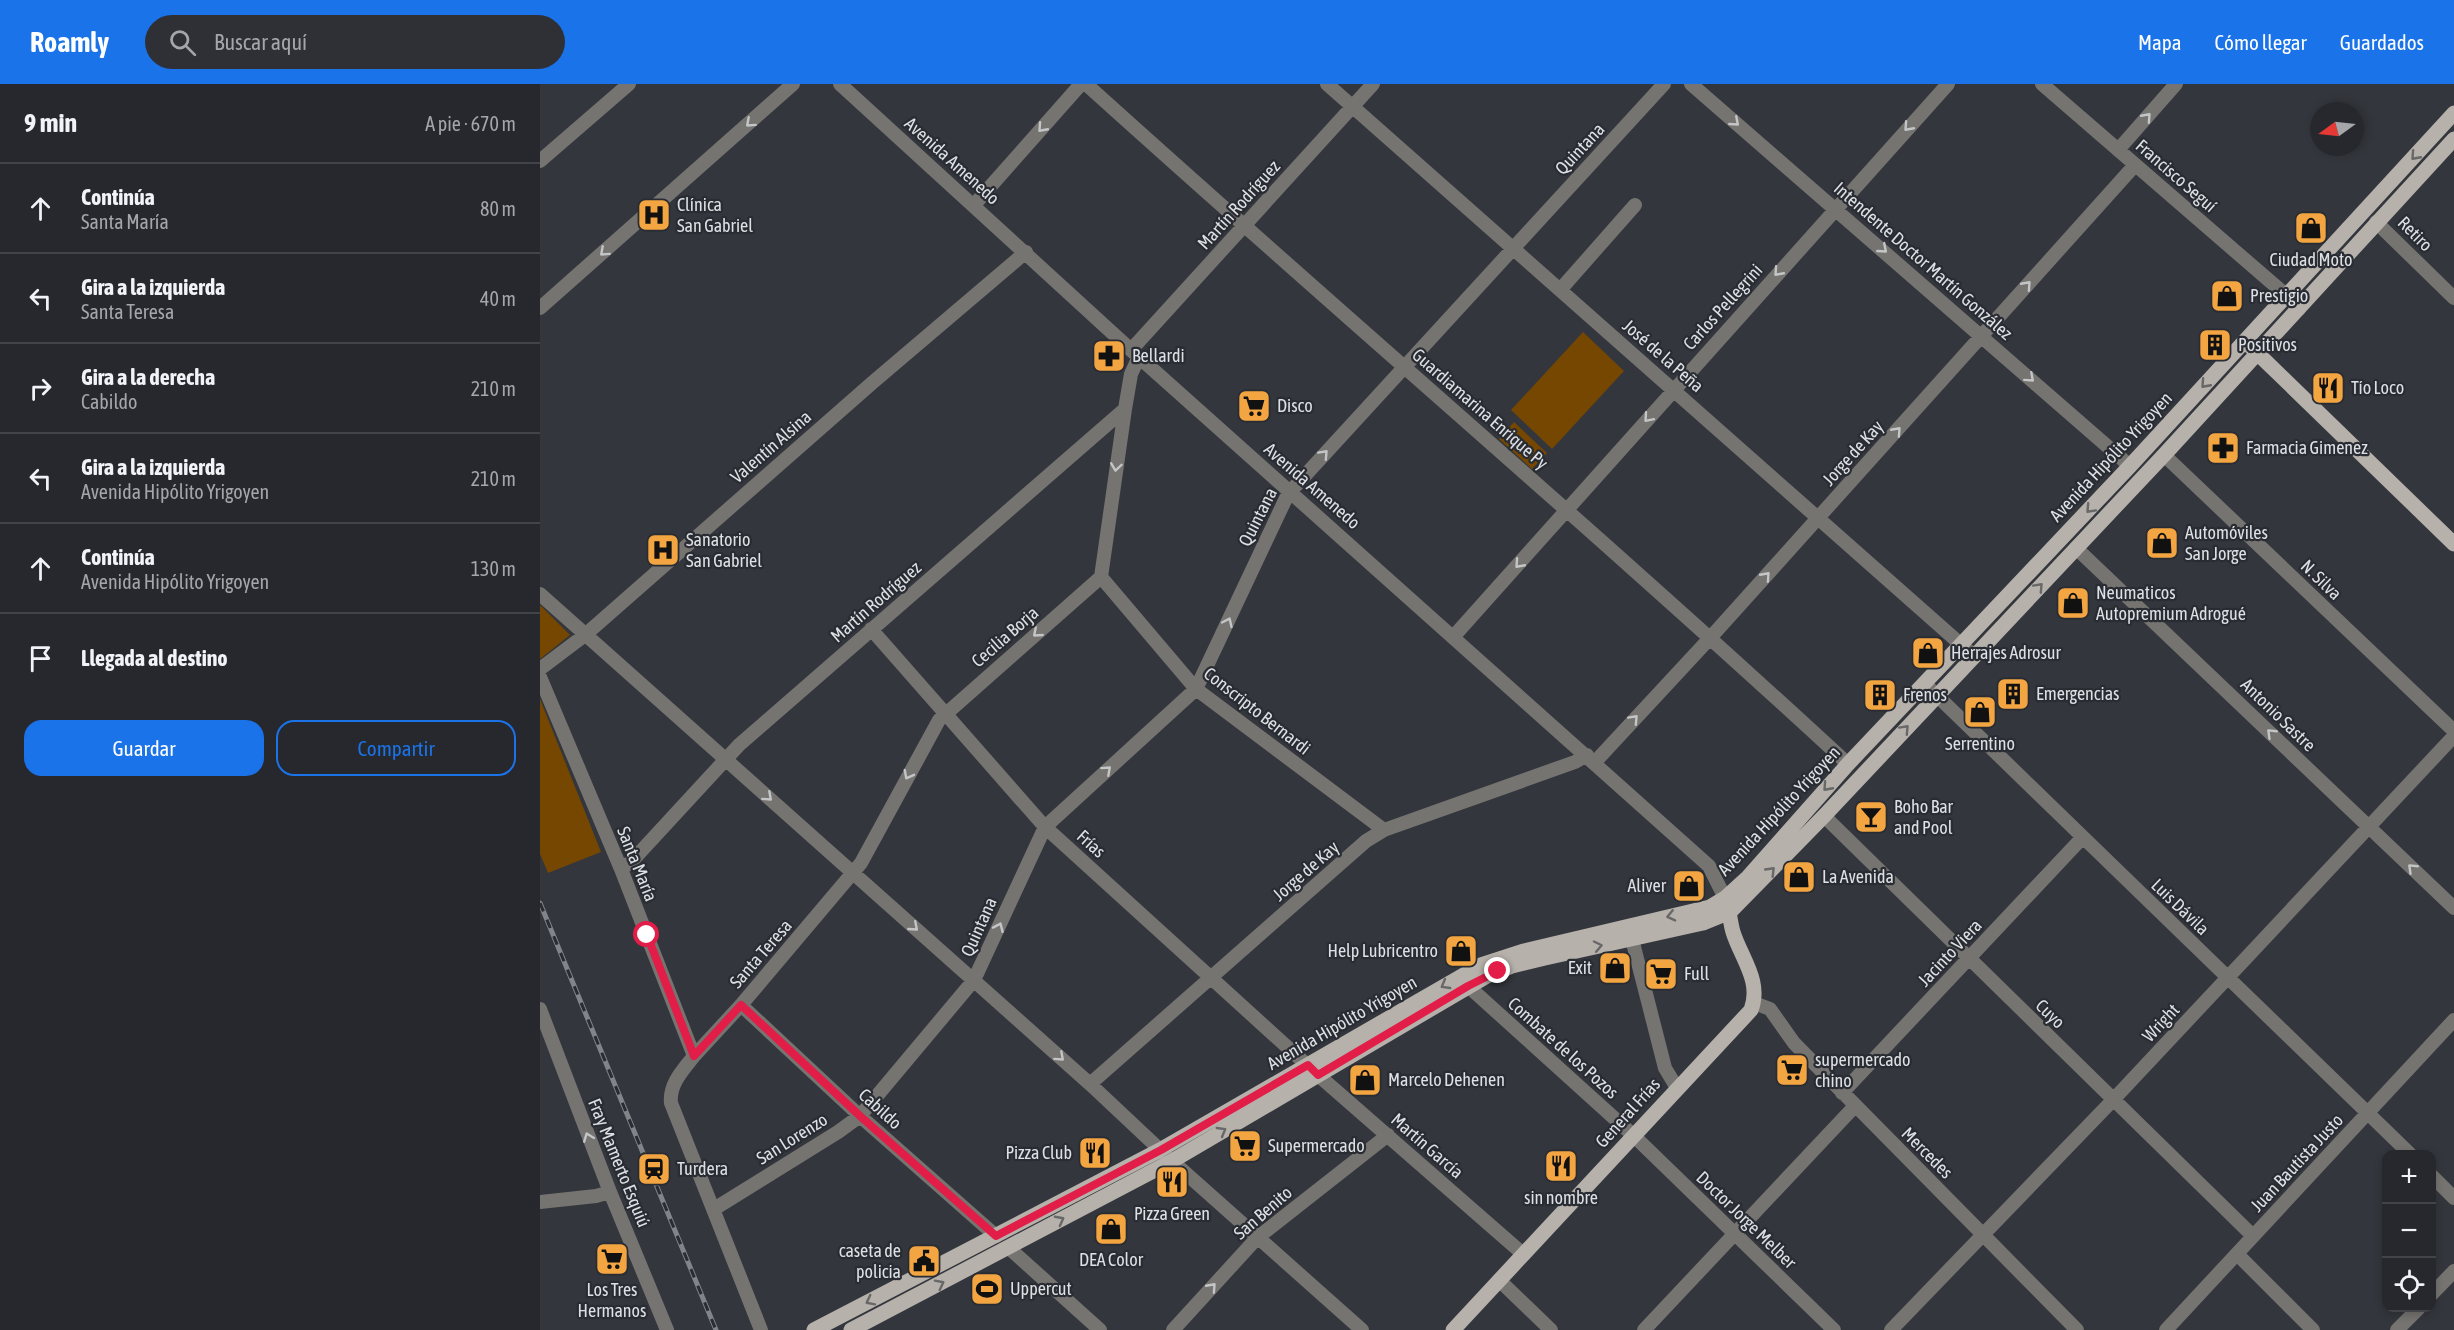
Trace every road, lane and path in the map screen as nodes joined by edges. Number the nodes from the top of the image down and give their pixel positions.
1 (628, 84) edge
2 (794, 84) edge
3 (840, 84) edge
4 (1081, 84) edge
5 (1086, 84) edge
6 (1327, 84) edge
7 (1373, 84) edge
8 (1664, 84) edge
9 (1691, 84) edge
10 (1948, 84) edge
11 (2042, 84) edge
12 (2176, 84) edge
13 (1353, 107) junction
14 (2454, 113) edge
15 (2454, 139) edge
16 (540, 141) edge
17 (2118, 150) junction
18 (545, 157) edge
19 (2135, 165) junction
20 (974, 205) junction
21 (1635, 205) dead end
22 (1835, 208) junction
23 (2376, 222) junction
24 (1244, 227) junction
25 (1513, 248) junction
26 (1026, 252) junction
27 (1560, 290) junction
28 (2287, 296) junction
29 (2454, 298) edge
30 (540, 308) edge
31 (2299, 309) junction
32 (1982, 335) junction
33 (2244, 341) junction
34 (2258, 353) junction
35 (1135, 354) junction
36 (1405, 367) junction
37 (1673, 390) junction
38 (1125, 409) junction
39 (2164, 455) junction
40 (2130, 466) junction
41 (1291, 491) junction
42 (1568, 510) junction
43 (1818, 518) junction
44 (2454, 544) edge
45 (2076, 548) junction
46 (1101, 577) junction
47 (540, 594) edge
48 (872, 629) junction
49 (585, 635) junction
50 (1454, 636) junction
51 (1711, 637) junction
52 (1969, 651) junction
53 (540, 669) edge
54 (540, 677) edge
55 (1925, 684) junction
56 (1196, 689) junction
57 (1937, 695) junction
58 (945, 714) junction
59 (2454, 731) edge
60 (2454, 736) edge
61 (725, 758) junction
62 (1591, 759) junction
63 (1848, 764) junction
64 (1824, 816) junction
65 (1045, 827) junction
66 (2369, 827) junction
67 (1384, 830) junction
68 (2083, 837) junction
69 (621, 869) junction
70 (854, 874) junction
71 (1728, 905) junction
72 (2454, 908) edge
73 (1632, 939) junction
74 (1969, 959) junction
75 (1212, 977) junction
76 (2227, 978) junction
77 (974, 980) junction
78 (1468, 986) junction
79 (1754, 1003) junction
80 (741, 1005) junction
81 (540, 1009) edge
82 (2452, 1028) edge
83 (694, 1056) junction
84 (1313, 1070) junction
85 (1090, 1084) junction
86 (1677, 1088) junction
87 (1842, 1093) junction
88 (2113, 1100) junction
89 (1855, 1106) junction
90 (2368, 1113) junction
91 (860, 1116) junction
92 (1388, 1135) junction
93 (1634, 1137) junction
94 (2405, 1150) edge
95 (1166, 1155) junction
96 (2436, 1180) edge
97 (610, 1192) junction
98 (2454, 1198) edge
99 (540, 1202) edge
100 (714, 1209) junction
101 (1735, 1235) junction
102 (996, 1236) junction
103 (1983, 1236) junction
104 (2253, 1236) junction
105 (1257, 1238) junction
106 (1008, 1248) junction
107 (1523, 1254) junction
108 (2237, 1254) junction
109 (2454, 1271) edge
110 (1499, 1280) junction
111 (2436, 1290) edge
112 (2415, 1312) edge
113 (667, 1330) edge
114 (760, 1330) edge
115 (814, 1330) edge
116 (851, 1330) edge
117 (1100, 1330) edge
118 (1173, 1330) edge
119 (1362, 1330) edge
120 (1453, 1330) edge
121 (1551, 1330) edge
122 (1644, 1330) edge
123 (1834, 1330) edge
124 (1891, 1330) edge
125 (2077, 1330) edge
126 (2166, 1330) edge
127 (2313, 1330) edge
128 (2397, 1330) edge

1 - 18 street
2 -> 30 street
3 - 20 street, Avenida Amenedo
4 -> 20 street
5 - 24 street, Guardiamarina Enrique Py
6 - 13 street, José de la Peña
7 - 13 street, Martín Rodríguez
8 - 25 street, Quintana
9 -> 22 street, Intendente Doctor Martín González
10 -> 22 street, Carlos Pellegrini
11 - 17 street, Francisco Seguí
17 -> 12 street
13 - 24 street, Martín Rodríguez
13 - 25 street, José de la Peña
14 -> 28 main road, Avenida Hipólito Yrigoyen
15 - 23 main road, Avenida Hipólito Yrigoyen
16 - 18 street
17 - 19 street, Francisco Seguí
19 - 28 street, Francisco Seguí
32 -> 19 street, Jorge de Kay
20 - 26 street, Avenida Amenedo
21 - 27 street
22 -> 32 street, Intendente Doctor Martín González
22 -> 37 street, Carlos Pellegrini
23 - 29 street, Retiro
23 - 31 main road, Avenida Hipólito Yrigoyen
24 - 35 street, Martín Rodríguez
24 - 36 street, Guardiamarina Enrique Py
25 - 27 street, José de la Peña
25 - 36 street, Quintana
26 - 35 street, Avenida Amenedo
26 - 49 street, Valentín Alsina
27 - 37 street, José de la Peña
28 - 31 street, Francisco Seguí
28 - 33 main road, Avenida Hipólito Yrigoyen
31 - 34 main road, Avenida Hipólito Yrigoyen
32 -> 40 street, Intendente Doctor Martín González
43 -> 32 street, Jorge de Kay
33 - 34 main road
33 -> 40 main road, Avenida Hipólito Yrigoyen
34 - 39 main road, Avenida Hipólito Yrigoyen
34 - 44 main road
35 - 38 street, Martín Rodríguez
35 - 41 street, Avenida Amenedo
41 -> 36 street, Quintana
36 - 42 street, Guardiamarina Enrique Py
37 -> 42 street, Carlos Pellegrini
37 - 43 street, José de la Peña
38 -> 46 street
38 - 48 street, Martín Rodríguez
39 - 45 main road, Avenida Hipólito Yrigoyen
39 - 59 street, N. Silva
40 -> 52 main road, Avenida Hipólito Yrigoyen
41 - 50 street, Avenida Amenedo
56 -> 41 street, Quintana
42 -> 50 street, Carlos Pellegrini
42 - 51 street, Guardiamarina Enrique Py
51 -> 43 street, Jorge de Kay
43 - 52 street, José de la Peña
52 -> 45 main road, Avenida Hipólito Yrigoyen
66 -> 45 street, Antonio Sastre
46 - 56 street, Conscripto Bernardi
46 -> 58 street, Cecilia Borja
47 - 49 street
48 - 58 street, Frías
48 - 61 street, Martín Rodríguez
49 - 53 street, Valentín Alsina
49 - 61 street
50 - 62 street, Avenida Amenedo
62 -> 51 street, Jorge de Kay
51 - 63 street, Guardiamarina Enrique Py
52 - 55 main road, Avenida Hipólito Yrigoyen
52 - 57 main road, Avenida Hipólito Yrigoyen
54 - 69 street, Santa María
55 - 57 street, Luis Dávila
55 - 63 main road, Avenida Hipólito Yrigoyen
65 -> 56 street, Quintana
56 - 67 street, Conscripto Bernardi
64 -> 57 main road, Avenida Hipólito Yrigoyen
57 - 68 street, Luis Dávila
58 - 65 street, Frías
58 -> 70 street, Cecilia Borja
60 - 66 street, Wright
61 - 69 street, Martín Rodríguez
61 -> 70 street
62 - 67 street, Jorge de Kay
62 - 71 street, Avenida Amenedo
63 -> 71 main road, Avenida Hipólito Yrigoyen
71 -> 64 main road, Avenida Hipólito Yrigoyen
64 - 74 street, Cuyo
65 - 75 street, Frías
77 -> 65 street, Quintana
72 -> 66 street, Antonio Sastre
66 - 76 street, Wright
67 - 75 street, Jorge de Kay
68 - 74 street, Jacinto Viera
68 - 76 street, Luis Dávila
69 - 83 street, Santa María
70 -> 77 street
70 - 80 street, Santa Teresa
71 - 73 main road, Avenida Hipólito Yrigoyen
71 - 79 main road
71 -> 84 main road, Avenida Hipólito Yrigoyen
78 -> 73 main road, Avenida Hipólito Yrigoyen
73 - 86 street
74 - 87 street, Jacinto Viera
74 - 88 street, Cuyo
75 - 84 street, Frías
75 - 85 street, Jorge de Kay
76 - 88 street, Wright
76 - 90 street, Luis Dávila
77 -> 85 street
77 - 91 street, San Lorenzo
78 - 84 main road, Avenida Hipólito Yrigoyen
78 - 93 street, Combate de los Pozos
79 - 86 main road, General Frías
79 - 87 street, Mercedes
80 - 83 street, Santa Teresa
80 - 91 street, Cabildo
97 -> 81 street, Fray Mamerto Esquiú
82 - 90 street, Juan Bautista Justo
83 - 100 street
84 - 92 street, Martín García
84 - 95 main road, Avenida Hipólito Yrigoyen
85 - 95 street
86 - 93 main road, General Frías
87 - 89 street, Mercedes
88 - 103 street, Wright
88 - 104 street, Cuyo
89 - 101 street
89 - 103 street, Mercedes
90 - 94 street, Luis Dávila
90 - 104 street, Juan Bautista Justo
91 - 100 street, San Lorenzo
91 - 102 street, Cabildo
92 - 105 street, San Benito
92 - 107 street, Martín García
93 - 101 street, Doctor Jorge Melber
93 - 107 main road, General Frías
95 - 102 main road, Avenida Hipólito Yrigoyen
95 - 105 street
106 -> 95 main road, Avenida Hipólito Yrigoyen
96 - 98 street
97 - 99 street
97 - 113 street, Fray Mamerto Esquiú
100 - 114 street
101 - 122 street
101 - 123 street, Doctor Jorge Melber
102 -> 115 main road, Avenida Hipólito Yrigoyen
103 - 124 street, Wright
103 - 125 street, Mercedes
104 - 108 street, Juan Bautista Justo
118 -> 105 street, San Benito
105 - 119 street
116 -> 106 main road, Avenida Hipólito Yrigoyen
106 - 117 street
107 - 110 main road, General Frías
108 - 126 street, Juan Bautista Justo
108 - 127 street
109 - 111 street
110 - 120 main road, General Frías
110 - 121 street
112 - 128 street

